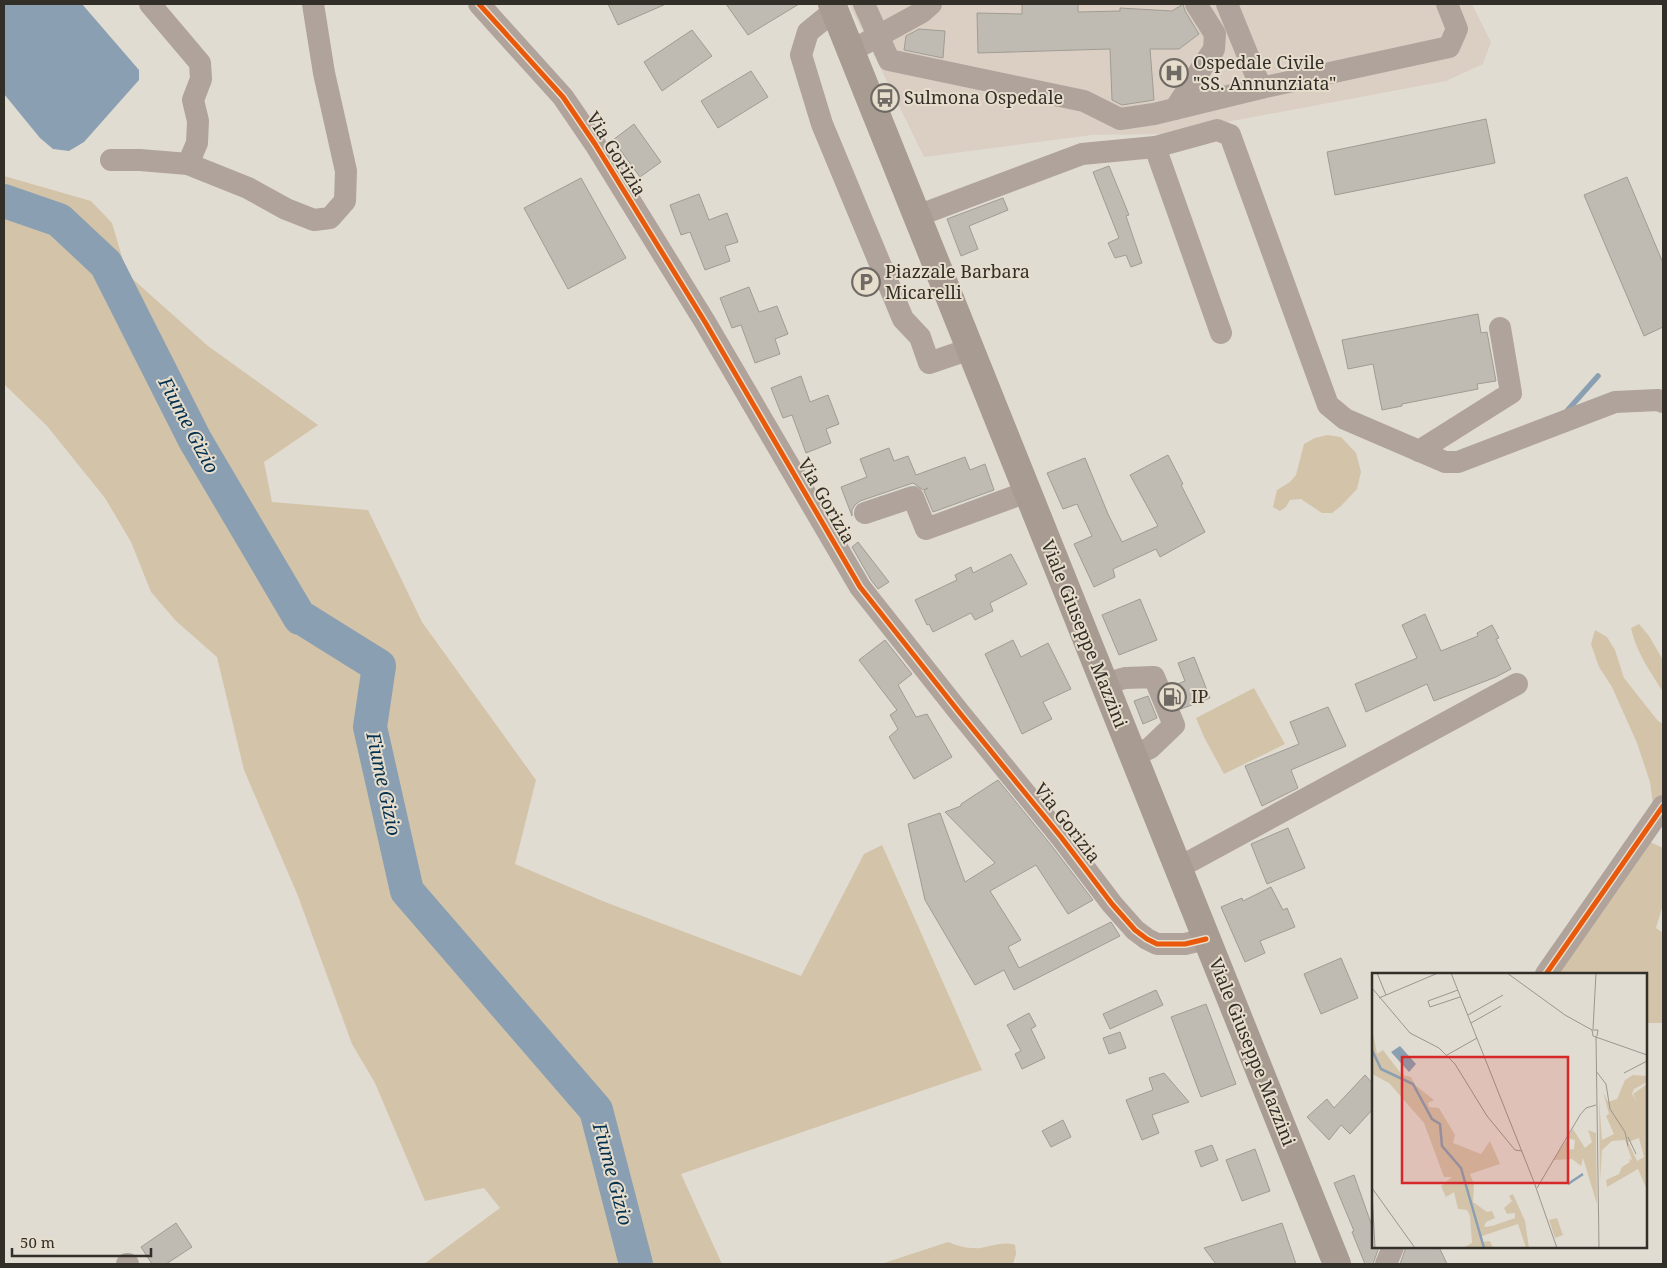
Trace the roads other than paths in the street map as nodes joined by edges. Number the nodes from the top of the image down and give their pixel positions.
1 (150, 4) edge
2 (313, 4) edge
3 (479, 4) edge
4 (864, 4) edge
5 (931, 4) edge
6 (1196, 4) edge
7 (1227, 4) edge
8 (1447, 4) edge
9 (833, 7) edge
10 (878, 36) junction
11 (851, 51) junction
12 (1262, 88) junction
13 (1175, 109) junction
14 (1155, 147) junction
15 (112, 160) dead end
16 (188, 164) junction
17 (917, 216) junction
18 (1500, 328) dead end
19 (1221, 333) dead end
20 (970, 348) junction
21 (1663, 402) edge
22 (1419, 451) junction
23 (1027, 492) junction
24 (865, 513) dead end
25 (1104, 684) junction
26 (1517, 684) dead end
27 (1133, 756) junction
28 (1663, 806) edge
29 (1178, 868) junction
30 (1206, 939) junction
31 (1547, 973) edge
32 (1393, 1248) edge
33 (1337, 1264) edge
34 (1386, 1264) edge

1 - 16 street
2 - 16 street
3 - 30 street, Via Gorizia
4 - 10 street
5 - 10 street
6 - 13 street
7 - 12 street
8 - 12 street
9 - 11 main road, Viale Giuseppe Mazzini
9 - 20 street
10 - 11 street
10 - 13 street
11 - 17 main road, Viale Giuseppe Mazzini
12 - 13 street
14 - 17 street
14 - 19 street
14 - 22 street
15 - 16 street
17 - 20 main road, Viale Giuseppe Mazzini
18 - 22 street
20 - 23 main road, Viale Giuseppe Mazzini
21 - 22 street
23 - 24 street
23 - 25 main road, Viale Giuseppe Mazzini
25 - 27 main road, Viale Giuseppe Mazzini
25 - 27 street
26 - 29 street
27 - 29 main road, Viale Giuseppe Mazzini
28 - 31 street
29 - 30 main road, Viale Giuseppe Mazzini
30 - 33 main road, Viale Giuseppe Mazzini
32 - 34 street

